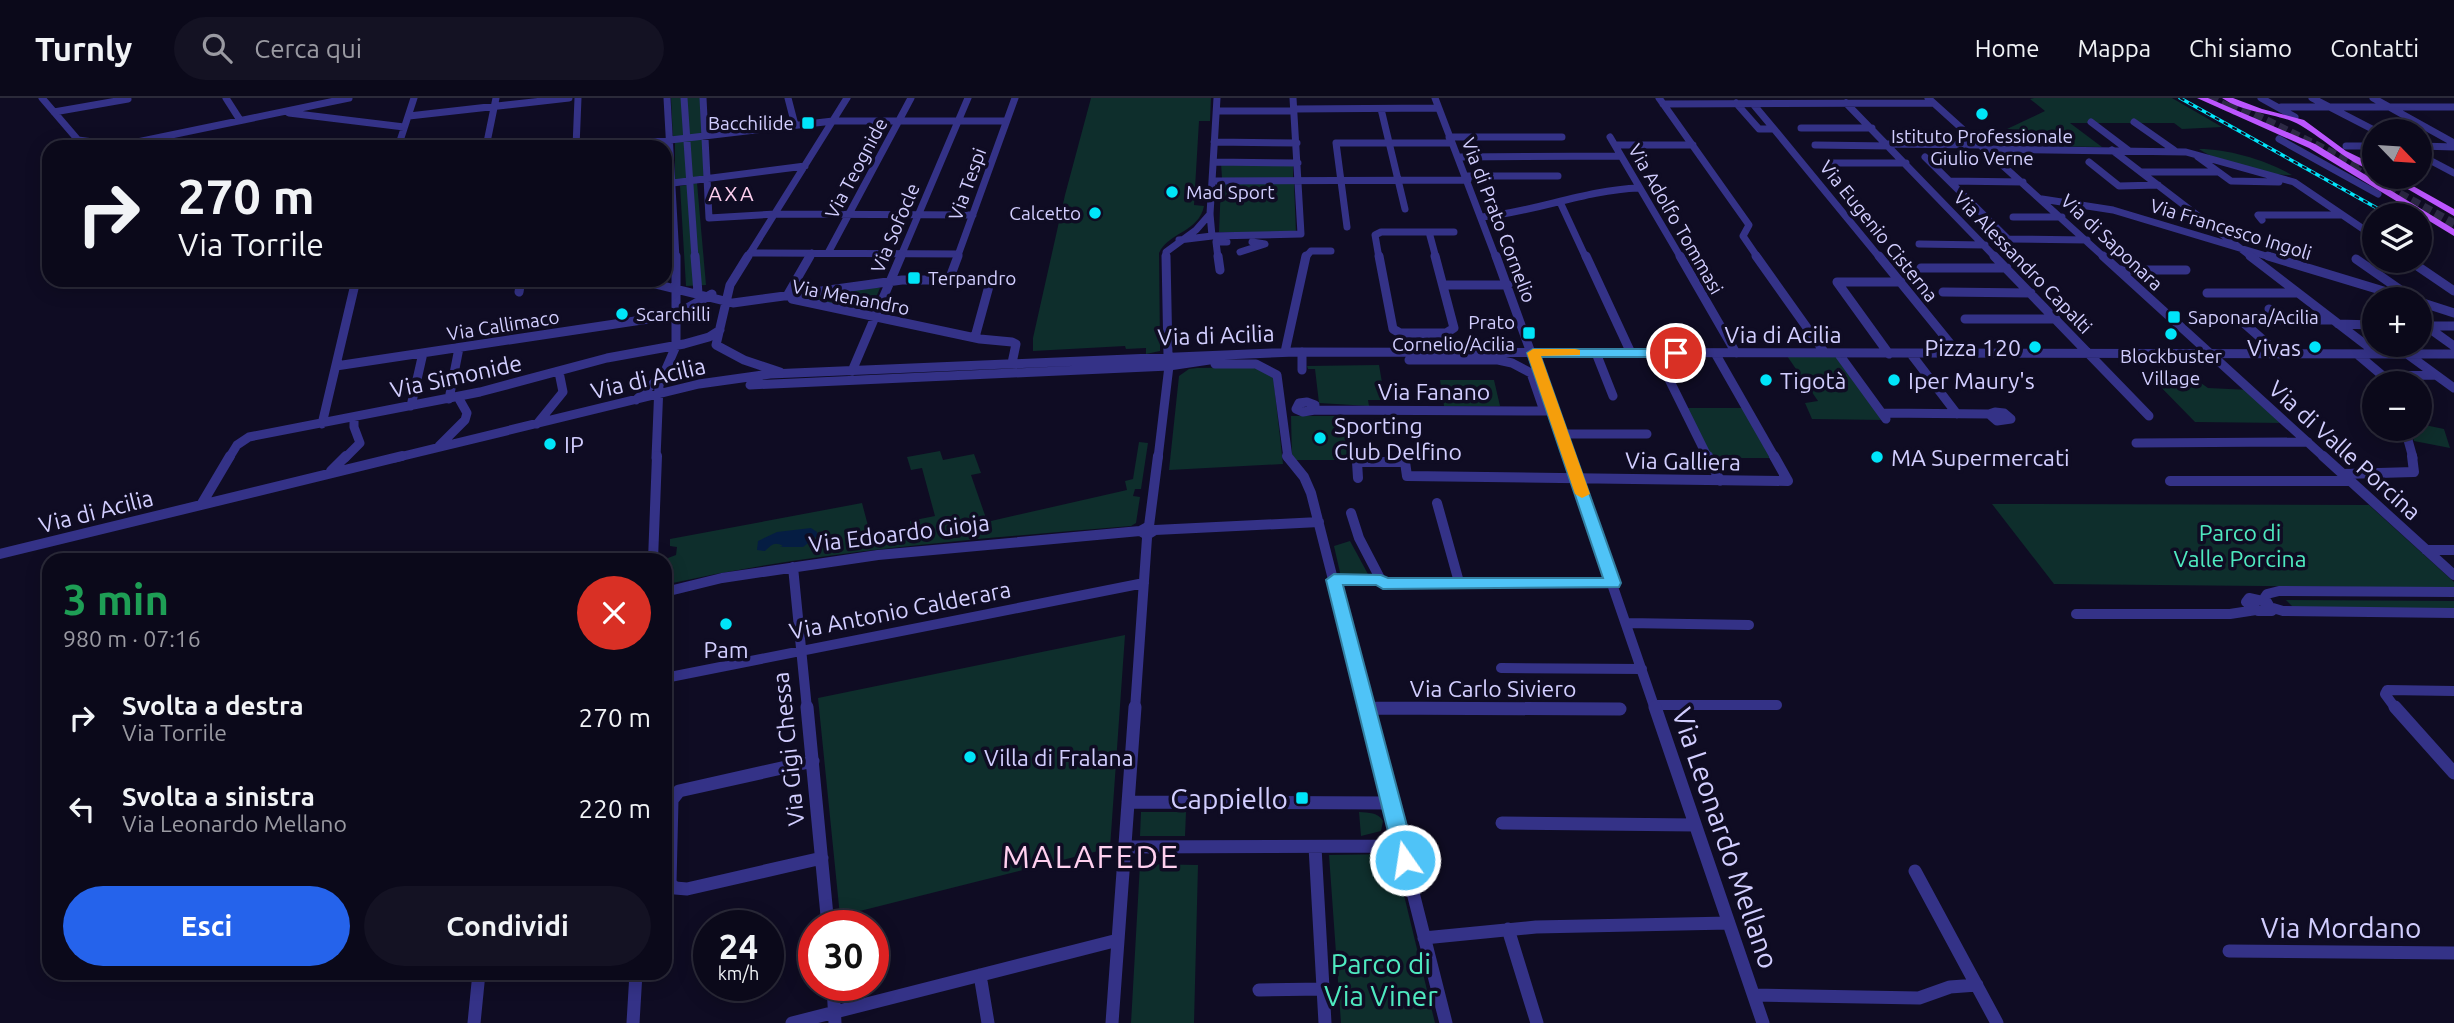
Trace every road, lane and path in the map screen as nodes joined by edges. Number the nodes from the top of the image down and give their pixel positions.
1 (43, 98) edge
2 (226, 98) edge
3 (349, 98) edge
4 (414, 98) edge
5 (496, 98) edge
6 (569, 98) edge
7 (578, 98) edge
8 (667, 98) edge
9 (684, 98) edge
10 (703, 98) edge
11 (788, 98) edge
12 (847, 98) edge
13 (911, 98) edge
14 (968, 98) edge
15 (1015, 98) edge
16 (1217, 98) edge
17 (1293, 98) edge
18 (1435, 98) edge
19 (1809, 98) edge
20 (2201, 98) edge
21 (2226, 98) tunnel mouth
22 (2261, 98) edge
23 (2312, 98) edge
24 (2373, 98) edge
25 (2398, 98) edge
26 (128, 99) edge
27 (1930, 100) edge
28 (1661, 101) edge
29 (1735, 101) edge
30 (1846, 103) junction
31 (2236, 103) junction
32 (1753, 104) junction
33 (1815, 104) junction
34 (494, 106) junction
35 (2334, 107) junction
36 (2388, 107) junction
37 (2407, 107) junction
38 (2437, 107) junction
39 (2454, 107) edge
40 (1381, 108) junction
41 (1438, 108) junction
42 (1294, 110) junction
43 (1216, 111) junction
44 (54, 112) junction
45 (279, 112) junction
46 (409, 116) junction
47 (2454, 116) edge
48 (2295, 117) dead end
49 (2277, 119) junction
50 (240, 120) junction
51 (833, 121) junction
52 (900, 121) junction
53 (958, 121) junction
54 (1006, 121) junction
55 (2257, 121) junction
56 (2091, 122) dead end
57 (2134, 122) dead end
58 (2362, 123) edge
59 (795, 125) junction
60 (404, 127) junction
61 (1801, 128) dead end
62 (1872, 128) junction
63 (1774, 130) junction
64 (705, 136) junction
65 (1610, 136) dead end
66 (1562, 137) dead end
67 (688, 138) junction
68 (2293, 138) junction
69 (2279, 139) junction
70 (78, 140) edge
71 (146, 140) edge
72 (400, 140) edge
73 (487, 140) edge
74 (576, 140) edge
75 (668, 140) joint
76 (1451, 140) junction
77 (1214, 142) junction
78 (1297, 143) junction
79 (1391, 143) junction
80 (1615, 145) junction
81 (1693, 145) junction
82 (1815, 145) dead end
83 (1889, 145) junction
84 (2454, 145) edge
85 (2432, 146) edge
86 (1986, 148) junction
87 (2362, 148) edge
88 (2129, 150) junction
89 (2174, 150) junction
90 (2114, 151) junction
91 (2346, 151) junction
92 (2193, 153) junction
93 (1621, 156) junction
94 (1459, 157) junction
95 (1925, 157) dead end
96 (2362, 161) tunnel mouth
97 (2432, 161) edge
98 (1214, 162) junction
99 (2089, 162) dead end
100 (1298, 163) junction
101 (1829, 163) dead end
102 (1906, 163) junction
103 (805, 166) junction
104 (2141, 172) junction
105 (2218, 172) junction
106 (2454, 173) edge
107 (1558, 176) dead end
108 (1467, 178) junction
109 (706, 179) junction
110 (692, 181) junction
111 (1213, 181) junction
112 (1299, 181) junction
113 (1341, 181) junction
114 (1399, 181) junction
115 (1950, 181) junction
116 (2023, 182) junction
117 (2294, 182) junction
118 (672, 184) edge
119 (2159, 185) junction
120 (1639, 188) junction
121 (2412, 189) edge
122 (2378, 194) dead end
123 (2042, 199) junction
124 (1560, 202) junction
125 (1405, 209) dead end
126 (2454, 213) edge
127 (776, 214) junction
128 (850, 214) junction
129 (918, 214) junction
130 (1210, 214) junction
131 (973, 215) junction
132 (2342, 215) junction
133 (1482, 216) junction
134 (2013, 217) dead end
135 (2062, 217) junction
136 (2262, 220) dead end
137 (1347, 227) dead end
138 (2362, 228) edge
139 (672, 232) edge
140 (1429, 232) junction
141 (1454, 232) dead end
142 (2454, 233) edge
143 (1212, 236) junction
144 (1249, 239) junction
145 (1179, 240) junction
146 (2087, 240) junction
147 (1919, 244) dead end
148 (1985, 244) junction
149 (2240, 248) junction
150 (1331, 251) dead end
151 (1240, 252) dead end
152 (750, 253) junction
153 (812, 253) junction
154 (828, 253) junction
155 (901, 254) junction
156 (959, 254) junction
157 (2356, 259) dead end
158 (1921, 268) dead end
159 (2007, 268) junction
160 (1220, 270) dead end
161 (2120, 270) junction
162 (2186, 270) dead end
163 (2428, 273) edge
164 (949, 280) junction
165 (889, 281) junction
166 (1901, 282) junction
167 (730, 285) junction
168 (1443, 285) junction
169 (1508, 285) junction
170 (355, 287) edge
171 (520, 287) edge
172 (662, 287) edge
173 (2372, 287) edge
174 (2395, 287) edge
175 (2454, 291) edge
176 (519, 292) dead end
177 (1943, 292) dead end
178 (677, 293) junction
179 (698, 293) junction
180 (2031, 293) junction
181 (2207, 293) dead end
182 (2298, 293) junction
183 (709, 295) junction
184 (787, 296) junction
185 (807, 298) junction
186 (725, 302) junction
187 (2432, 306) edge
188 (2269, 309) dead end
189 (2454, 313) edge
190 (675, 315) junction
191 (723, 315) junction
192 (874, 317) junction
193 (2237, 317) dead end
194 (1965, 319) dead end
195 (2056, 319) junction
196 (2336, 322) junction
197 (2362, 324) edge
198 (2432, 326) edge
199 (2454, 326) edge
200 (720, 330) junction
201 (2432, 332) edge
202 (1424, 333) junction
203 (674, 335) junction
204 (975, 337) junction
205 (694, 341) junction
206 (2362, 342) edge
207 (2454, 345) edge
208 (676, 346) junction
209 (459, 348) junction
210 (1285, 352) junction
211 (1302, 352) junction
212 (1428, 352) junction
213 (423, 353) junction
214 (1497, 353) junction
215 (1533, 353) junction
216 (1596, 353) junction
217 (1631, 353) junction
218 (1656, 353) junction
219 (1715, 353) junction
220 (1736, 353) junction
221 (1825, 353) junction
222 (1838, 353) junction
223 (1958, 353) junction
224 (1889, 354) junction
225 (1911, 354) junction
226 (2089, 354) junction
227 (2211, 354) junction
228 (2279, 354) junction
229 (2357, 354) junction
230 (2362, 354) edge
231 (2432, 355) edge
232 (2454, 355) edge
233 (1399, 356) junction
234 (2412, 357) edge
235 (1156, 361) junction
236 (1173, 361) junction
237 (1012, 363) junction
238 (1215, 364) dead end
239 (336, 366) junction
240 (1538, 368) junction
241 (1302, 370) dead end
242 (852, 371) junction
243 (2377, 371) edge
244 (559, 372) junction
245 (782, 373) junction
246 (663, 374) junction
247 (2432, 375) edge
248 (2435, 375) junction
249 (750, 385) dead end
250 (2454, 388) edge
251 (1541, 389) junction
252 (659, 394) junction
253 (1613, 396) dead end
254 (454, 398) junction
255 (636, 400) junction
256 (411, 407) junction
257 (1547, 408) junction
258 (1315, 410) dead end
259 (1957, 414) junction
260 (1989, 414) dead end
261 (2149, 416) dead end
262 (354, 418) junction
263 (323, 424) junction
264 (537, 424) junction
265 (1647, 434) dead end
266 (1561, 435) junction
267 (2408, 441) edge
268 (2308, 442) junction
269 (2136, 443) dead end
270 (437, 448) junction
271 (328, 474) junction
272 (2347, 477) junction
273 (1358, 478) dead end
274 (1577, 478) junction
275 (1720, 481) junction
276 (2170, 481) dead end
277 (1437, 503) dead end
278 (201, 505) junction
279 (1351, 513) dead end
280 (1319, 522) junction
281 (1148, 530) junction
282 (2426, 550) junction
283 (2454, 550) edge
284 (653, 553) edge
285 (0, 554) edge
286 (793, 567) junction
287 (2454, 575) edge
288 (1334, 580) junction
289 (1381, 580) junction
290 (1458, 582) junction
291 (1144, 583) junction
292 (1613, 583) junction
293 (672, 590) edge
294 (2454, 592) edge
295 (2263, 600) junction
296 (2273, 608) junction
297 (2256, 610) junction
298 (2454, 613) edge
299 (2076, 614) dead end
300 (1627, 623) junction
301 (1749, 625) dead end
302 (801, 651) junction
303 (1501, 668) dead end
304 (1642, 669) junction
305 (672, 677) edge
306 (2454, 691) edge
307 (1655, 705) junction
308 (1777, 705) dead end
309 (1366, 708) junction
310 (1620, 709) dead end
311 (813, 761) junction
312 (2454, 773) edge
313 (672, 800) edge
314 (1128, 802) junction
315 (1392, 803) junction
316 (1502, 824) dead end
317 (1695, 825) junction
318 (1402, 846) junction
319 (1125, 847) junction
320 (1315, 847) junction
321 (822, 858) junction
322 (1914, 871) dead end
323 (672, 885) edge
324 (827, 910) edge
325 (1729, 923) junction
326 (1508, 929) junction
327 (1424, 938) junction
328 (1118, 940) junction
329 (2229, 951) dead end
330 (2454, 953) edge
331 (980, 975) junction
332 (478, 980) edge
333 (636, 980) edge
334 (1977, 985) junction
335 (1323, 989) junction
336 (1259, 990) dead end
337 (1754, 995) junction
338 (835, 1018) edge
339 (474, 1023) edge
340 (634, 1023) edge
341 (792, 1023) edge
342 (988, 1023) edge
343 (1112, 1023) edge
344 (1325, 1023) edge
345 (1446, 1023) edge
346 (1537, 1023) edge
347 (1763, 1023) edge
348 (1997, 1023) edge

1 - 44 street
2 - 50 street
3 - 45 street
4 - 46 street
5 - 34 street
6 - 34 street
7 - 74 street
8 - 75 street
9 - 67 street
10 - 64 street
11 - 59 street
12 - 51 street
13 - 52 street, Via Teognide
14 - 53 street, Via Sofocle
15 - 54 street, Via Tespi
16 - 43 street
17 - 42 street
18 - 41 street, Via di Prato Cornelio
19 - 33 street
20 - 55 main road
21 - 31 main road
22 - 49 street
23 - 35 street
24 - 36 street
25 - 37 street
26 - 44 street
27 - 30 street
27 - 86 street, Via di Saponara
28 - 29 street
28 - 81 street
29 - 32 street
29 - 63 street
30 - 33 street
30 - 62 street, Via Alessandro Capalti
31 - 49 main road
31 - 55 main road
32 - 33 street
32 - 63 street, Via Eugenio Cisterna
34 - 46 street
34 - 73 street
35 - 36 street
35 - 49 street
35 - 58 street
36 - 37 street
36 - 84 street
37 - 38 street
38 - 39 street
38 - 47 street
40 - 41 street
40 - 42 street
40 - 79 street
41 - 76 street, Via di Prato Cornelio
42 - 43 street
42 - 78 street
43 - 77 street
44 - 70 street
45 - 50 street
45 - 60 street
46 - 60 street
48 - 49 street
49 - 55 main road
49 - 55 main road
49 - 68 main road
49 - 69 street
49 - 91 main road
50 - 71 street
51 - 52 street
51 - 59 street
51 - 103 street
52 - 53 street
52 - 128 street, Via Teognide
53 - 54 street
53 - 129 street, Via Sofocle
54 - 131 street, Via Tespi
56 - 88 street
57 - 89 street
59 - 64 street
60 - 72 street
61 - 62 street
62 - 83 street, Via Alessandro Capalti
63 - 166 street, Via Eugenio Cisterna
64 - 67 street
64 - 109 street
65 - 80 street, Via Adolfo Tommasi
66 - 76 street
67 - 75 street
67 - 110 street
68 - 69 street
68 - 142 main road
69 - 122 street
76 - 79 street
76 - 94 street, Via di Prato Cornelio
77 - 78 street
77 - 98 street
78 - 100 street
79 - 113 street
79 - 114 street
80 - 81 street
80 - 93 street, Via Adolfo Tommasi
81 - 221 street
82 - 83 street
83 - 86 street
83 - 102 street, Via Alessandro Capalti
84 - 85 street
86 - 90 street
86 - 116 street, Via di Saponara
87 - 91 street
88 - 89 street
88 - 90 street
89 - 92 street
90 - 92 street
90 - 104 street
91 - 96 main road
92 - 105 street
92 - 117 street
93 - 94 street
93 - 120 street, Via Adolfo Tommasi
94 - 108 street, Via di Prato Cornelio
95 - 115 street
97 - 106 street
98 - 100 street
98 - 111 street
99 - 119 street
100 - 112 street
101 - 102 street
102 - 148 street, Via Alessandro Capalti
103 - 109 street
103 - 127 street
104 - 105 street
104 - 119 street
105 - 117 street
107 - 108 street
108 - 114 street
108 - 133 street, Via di Prato Cornelio
109 - 110 street
109 - 127 street
110 - 118 street
110 - 179 street
111 - 112 street
111 - 130 street
112 - 113 street
112 - 144 street
113 - 114 street
113 - 137 street
114 - 125 street
115 - 116 street
115 - 146 street
116 - 123 street, Via di Saponara
117 - 132 street
119 - 149 street
120 - 124 street
120 - 220 street, Via Adolfo Tommasi
121 - 126 main road
123 - 135 street, Via di Saponara
123 - 149 street, Via Francesco Ingoli
124 - 133 street
124 - 217 street
127 - 128 street
127 - 152 street
128 - 129 street
128 - 154 street, Via Teognide
129 - 131 street
129 - 155 street, Via Sofocle
130 - 143 street
130 - 145 street
131 - 156 street, Via Tespi
132 - 136 street
132 - 138 street
133 - 169 street, Via di Prato Cornelio
134 - 135 street
135 - 146 street, Via di Saponara
139 - 178 street
140 - 141 street
140 - 168 street
140 - 202 street
143 - 144 street
143 - 145 street
144 - 151 street
144 - 160 street
145 - 236 street
146 - 161 street, Via di Saponara
147 - 148 street
148 - 159 street, Via Alessandro Capalti
149 - 173 street, Via Francesco Ingoli
149 - 182 street
150 - 210 street
152 - 153 street
152 - 167 street
153 - 154 street
153 - 184 street
154 - 155 street
155 - 156 street
155 - 165 street, Via Sofocle
156 - 164 street, Via Tespi
157 - 174 street
158 - 159 street
159 - 180 street, Via Alessandro Capalti
161 - 162 street
161 - 227 street, Via di Saponara
163 - 175 street
164 - 165 street
164 - 204 street
165 - 185 street
165 - 192 street, Via Sofocle
166 - 223 street, Via Eugenio Cisterna
166 - 224 street
167 - 183 street
167 - 186 street
168 - 169 street
168 - 202 street
169 - 215 street, Via di Prato Cornelio
170 - 239 street
171 - 176 street
172 - 178 street
177 - 180 street
178 - 179 street
178 - 190 street
179 - 183 street
180 - 195 street, Via Alessandro Capalti
181 - 182 street
182 - 196 street
183 - 186 street
183 - 190 street
184 - 185 street, Via Menandro
184 - 186 street
184 - 191 street, Via Menandro
185 - 192 street, Via Menandro
186 - 191 street
187 - 189 street
188 - 196 street
190 - 203 street
190 - 209 street, Via Callimaco
191 - 200 street
192 - 204 street, Via Menandro
192 - 242 street, Via Sofocle
193 - 228 street
194 - 195 street
195 - 226 street, Via Alessandro Capalti
196 - 197 street
196 - 206 street
198 - 199 street
200 - 205 street, Via Simonide
200 - 245 street
201 - 207 street
202 - 212 street
203 - 205 street
203 - 208 street
204 - 237 street, Via Menandro
205 - 208 street, Via Simonide
208 - 244 street, Via Simonide
208 - 246 street
209 - 213 street, Via Callimaco
209 - 254 street
210 - 211 street, Via di Acilia
210 - 236 street, Via di Acilia
211 - 233 street, Via di Acilia
211 - 241 street
212 - 214 street, Via di Acilia
212 - 233 street, Via di Acilia
213 - 239 street, Via Callimaco
213 - 256 street
214 - 215 street, Via di Acilia
214 - 240 street
215 - 216 street, Via di Acilia
215 - 240 street, Via Leonardo Mellano
216 - 217 street, Via di Acilia
216 - 253 street
217 - 218 street, Via di Acilia
218 - 219 street, Via di Acilia
218 - 275 street
219 - 220 street, Via di Acilia
219 - 275 street, Via Galliera
220 - 221 street, Via di Acilia
221 - 222 street, Via di Acilia
222 - 224 street, Via di Acilia
222 - 259 street
223 - 225 street, Via di Acilia
223 - 226 street, Via di Acilia
224 - 225 street, Via di Acilia
225 - 259 street
226 - 227 street, Via di Acilia
226 - 261 street, Via Alessandro Capalti
227 - 228 street, Via di Acilia
227 - 268 street, Via di Valle Porcina
228 - 229 street, Via di Acilia
229 - 230 street, Via di Acilia
229 - 243 street
231 - 232 street, Via di Acilia
233 - 251 street
234 - 248 street
235 - 236 street, Via di Acilia
235 - 237 street, Via di Acilia
235 - 249 street
236 - 281 street
237 - 242 street, Via di Acilia
238 - 280 street
239 - 263 street
240 - 251 street, Via Leonardo Mellano
242 - 245 street, Via di Acilia
244 - 254 street, Via Simonide
244 - 264 street
245 - 252 street, Via di Acilia
246 - 252 street
246 - 255 street
247 - 248 street
248 - 250 street
251 - 257 street, Via Leonardo Mellano
252 - 255 street, Via di Acilia
252 - 284 street
254 - 256 street, Via Simonide
254 - 270 street
255 - 264 street, Via di Acilia
256 - 262 street, Via Simonide
257 - 258 street, Via Fanano
257 - 266 street, Via Leonardo Mellano
259 - 260 street
262 - 263 street, Via Simonide
262 - 271 street
263 - 278 street, Via Simonide
264 - 270 street, Via di Acilia
265 - 266 street
266 - 274 street, Via Leonardo Mellano
267 - 272 street
268 - 269 street
268 - 272 street, Via di Valle Porcina
270 - 271 street, Via di Acilia
271 - 278 street, Via di Acilia
272 - 276 street
272 - 282 street, Via di Valle Porcina
273 - 274 street, Via Galliera
274 - 275 street, Via Galliera
274 - 292 street, Via Leonardo Mellano
277 - 290 street
278 - 285 street, Via di Acilia
279 - 289 street
280 - 281 street, Via Edoardo Gioja
280 - 288 street
281 - 286 street, Via Edoardo Gioja
281 - 291 street
282 - 283 street
282 - 287 street, Via di Valle Porcina
286 - 293 street, Via Edoardo Gioja
286 - 302 street, Via Gigi Chessa
288 - 289 street
288 - 309 street
289 - 290 street
290 - 292 street
291 - 302 street, Via Antonio Calderara
291 - 314 street
292 - 300 street, Via Leonardo Mellano
294 - 295 street
295 - 296 street
295 - 297 street
296 - 297 street
296 - 298 street
297 - 299 street
300 - 301 street
300 - 304 street, Via Leonardo Mellano
302 - 305 street, Via Antonio Calderara
302 - 311 street, Via Gigi Chessa
303 - 304 street
304 - 307 street, Via Leonardo Mellano
306 - 312 street
307 - 308 street
307 - 317 street, Via Leonardo Mellano
309 - 310 street, Via Carlo Siviero
309 - 315 street
311 - 313 street
311 - 321 street, Via Gigi Chessa
314 - 315 street
314 - 319 street
315 - 318 street
316 - 317 street
317 - 325 street, Via Leonardo Mellano
318 - 320 street
318 - 327 street
319 - 320 street
319 - 328 street
320 - 335 street
321 - 323 street
321 - 324 street, Via Gigi Chessa
322 - 334 street
325 - 326 street
325 - 337 street, Via Leonardo Mellano
326 - 327 street
326 - 346 street
327 - 345 street
328 - 331 street
328 - 343 street
329 - 330 street, Via Mordano
331 - 338 street
331 - 342 street
332 - 339 street
333 - 340 street
334 - 337 street
334 - 348 street
335 - 336 street
335 - 344 street
337 - 347 street, Via Leonardo Mellano
338 - 341 street

